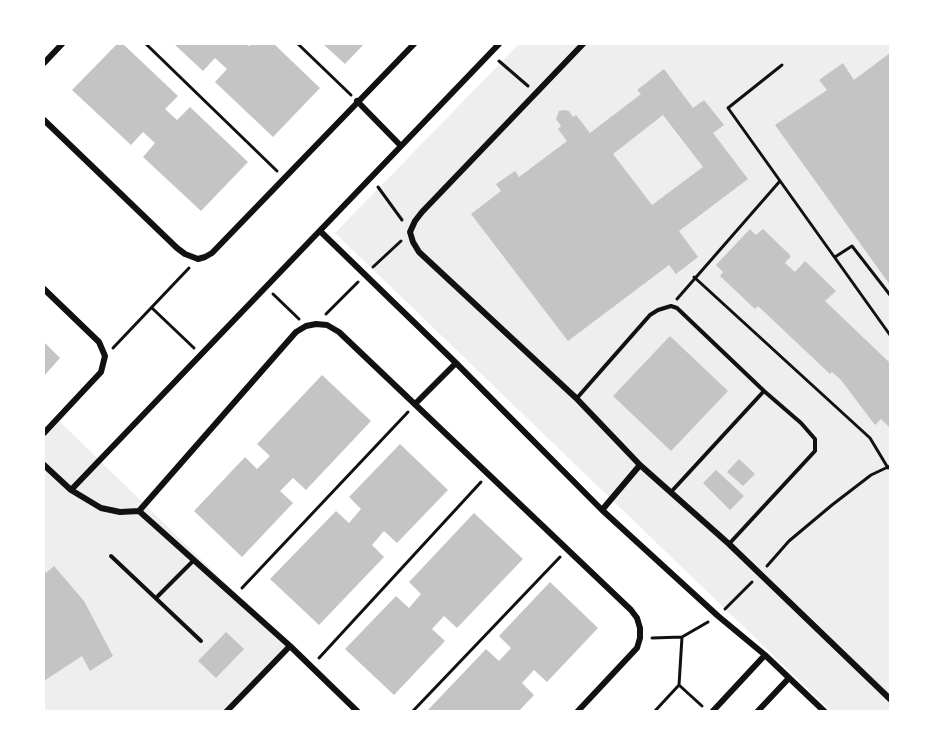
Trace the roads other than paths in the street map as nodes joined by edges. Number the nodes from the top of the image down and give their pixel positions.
1 (62, 44) edge
2 (414, 44) edge
3 (499, 44) edge
4 (583, 44) edge
5 (44, 63) edge
6 (357, 101) junction
7 (44, 120) edge
8 (401, 146) junction
9 (320, 231) junction
10 (44, 289) edge
11 (456, 363) junction
12 (764, 391) junction
13 (576, 398) junction
14 (415, 404) junction
15 (44, 434) edge
16 (44, 465) edge
17 (640, 465) junction
18 (71, 490) junction
19 (671, 493) junction
20 (602, 510) junction
21 (139, 511) junction
22 (729, 544) junction
23 (111, 556) dead end
24 (193, 561) junction
25 (156, 598) junction
26 (201, 641) dead end
27 (290, 646) junction
28 (765, 655) junction
29 (789, 678) junction
30 (891, 699) edge
31 (226, 711) edge
32 (358, 711) edge
33 (577, 711) edge
34 (710, 711) edge
35 (757, 711) edge
36 (825, 711) edge

1 - 5 street
2 - 6 street
3 - 8 street
4 - 13 street
6 - 7 street
6 - 8 street
8 - 9 street
9 - 11 street
9 - 18 street
10 - 15 street
11 - 14 street
11 - 20 street
12 - 13 lane
12 - 19 lane
12 - 22 lane
13 - 17 street
14 - 21 street
14 - 33 street
16 - 18 street
17 - 19 street
17 - 20 street
18 - 21 street
19 - 22 street
20 - 28 street
21 - 24 street
22 - 30 street
23 - 25 lane
24 - 25 lane
24 - 27 street
25 - 26 lane
27 - 31 street
27 - 32 street
28 - 29 street
28 - 34 street
29 - 35 street
29 - 36 street

